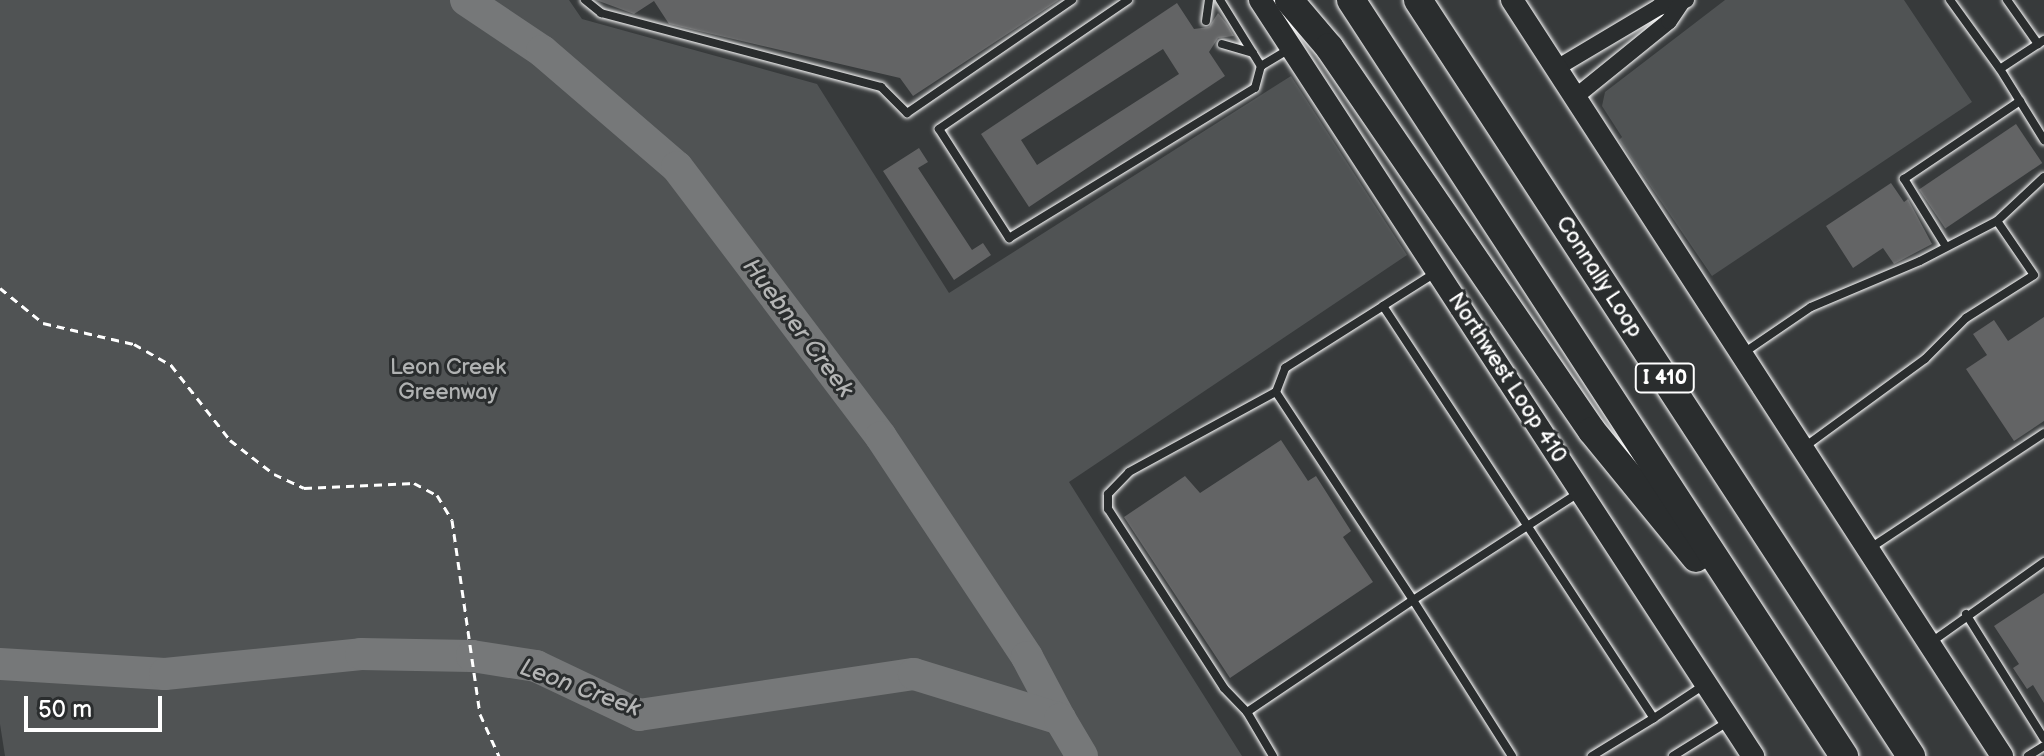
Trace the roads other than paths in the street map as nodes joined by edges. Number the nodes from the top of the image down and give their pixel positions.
1 (585, 0) edge
2 (1072, 0) edge
3 (1128, 0) edge
4 (1209, 0) edge
5 (1220, 0) edge
6 (1260, 0) edge
7 (1289, 0) edge
8 (1351, 0) edge
9 (1418, 0) edge
10 (1512, 0) edge
11 (1950, 0) edge
12 (2007, 0) edge
13 (1682, 1) edge
14 (1206, 21) dead end
15 (2041, 42) edge
16 (1222, 44) dead end
17 (1291, 47) junction
18 (1253, 53) junction
19 (1261, 66) junction
20 (1555, 69) junction
21 (2000, 69) junction
22 (1574, 98) junction
23 (2020, 101) junction
24 (2044, 140) edge
25 (2044, 177) edge
26 (1997, 221) junction
27 (1945, 245) junction
28 (1438, 272) junction
29 (1383, 306) junction
30 (1741, 355) junction
31 (1276, 392) junction
32 (2044, 433) edge
33 (1802, 449) junction
34 (1581, 491) junction
35 (1527, 526) junction
36 (1868, 550) junction
37 (2044, 562) edge
38 (1413, 600) junction
39 (1966, 614) junction
40 (1929, 643) junction
41 (1787, 669) junction
42 (1706, 684) junction
43 (1247, 712) junction
44 (1654, 718) junction
45 (1730, 720) junction
46 (2044, 739) edge
47 (2044, 746) edge
48 (1273, 756) edge
49 (1512, 756) edge
50 (1592, 756) edge
51 (1673, 756) edge
52 (1753, 756) edge
53 (1844, 756) edge
54 (1911, 756) edge
55 (2002, 756) edge
56 (2028, 756) edge

1 - 2 lane
3 - 19 lane
4 - 14 lane
5 - 18 lane
6 - 17 main road, Northwest Loop 410
7 - 41 highway
8 - 41 highway, I 410
9 - 54 highway, Connally Loop / I 410
10 - 20 main road
11 - 21 lane
12 - 15 lane
13 - 20 street
13 - 22 street
15 - 21 lane
16 - 18 lane
17 - 19 lane
17 - 28 main road, Northwest Loop 410
18 - 19 lane
20 - 22 main road
21 - 23 lane
22 - 30 main road
23 - 24 lane
23 - 27 lane
25 - 26 lane
26 - 27 lane
26 - 33 lane
27 - 30 lane
28 - 29 lane
28 - 34 main road, Northwest Loop 410
29 - 31 lane
29 - 35 lane
30 - 33 main road
31 - 38 lane
31 - 43 lane
32 - 36 lane
33 - 36 main road
34 - 35 lane
34 - 42 main road, Northwest Loop 410
35 - 38 lane
35 - 44 lane
36 - 40 main road
37 - 39 lane
38 - 43 lane
38 - 49 lane
39 - 40 lane
39 - 46 lane
40 - 55 main road
41 - 53 highway, I 410
42 - 44 lane
42 - 45 main road, Northwest Loop 410
43 - 48 lane
44 - 50 lane
45 - 51 lane
45 - 52 main road, Northwest Loop 410
47 - 56 lane

